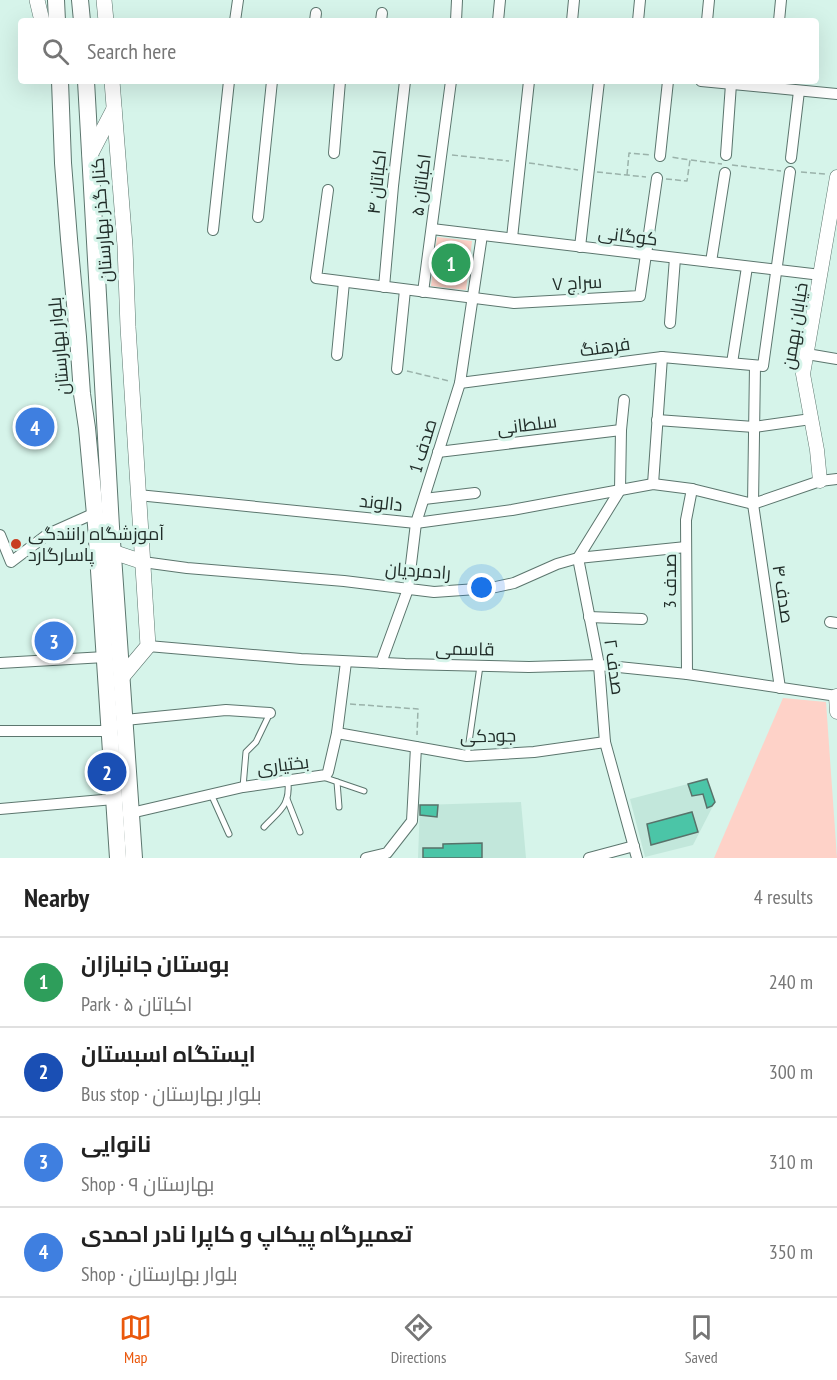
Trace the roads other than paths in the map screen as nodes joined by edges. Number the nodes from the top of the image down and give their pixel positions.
1 (37, 0) edge
2 (56, 0) edge
3 (80, 0) edge
4 (104, 0) edge
5 (238, 0) edge
6 (457, 0) edge
7 (500, 0) edge
8 (574, 0) edge
9 (640, 0) edge
10 (709, 0) edge
11 (781, 0) edge
12 (41, 18) edge
13 (57, 18) edge
14 (81, 18) edge
15 (106, 18) edge
16 (235, 18) edge
17 (456, 18) edge
18 (498, 18) edge
19 (572, 18) edge
20 (638, 18) edge
21 (707, 18) edge
22 (779, 18) edge
23 (60, 84) edge
24 (86, 84) edge
25 (111, 84) edge
26 (229, 84) edge
27 (272, 84) edge
28 (339, 84) edge
29 (405, 84) edge
30 (451, 84) edge
31 (529, 84) edge
32 (599, 84) edge
33 (668, 84) edge
34 (731, 84) joint
35 (771, 84) edge
36 (799, 91) junction
37 (837, 94) edge
38 (114, 109) junction
39 (334, 153) dead end
40 (90, 155) junction
41 (726, 155) dead end
42 (660, 156) dead end
43 (791, 158) dead end
44 (790, 172) road end
45 (725, 173) dead end
46 (831, 176) edge
47 (657, 178) dead end
48 (328, 190) dead end
49 (258, 217) dead end
50 (432, 229) junction
51 (213, 230) dead end
52 (482, 235) junction
53 (512, 238) junction
54 (580, 246) junction
55 (646, 255) junction
56 (675, 258) junction
57 (711, 262) junction
58 (747, 267) junction
59 (777, 270) junction
60 (820, 275) junction
61 (344, 282) junction
62 (384, 287) junction
63 (405, 290) junction
64 (423, 292) junction
65 (473, 298) junction
66 (670, 322) dead end
67 (100, 334) junction
68 (78, 337) junction
69 (807, 354) junction
70 (337, 355) dead end
71 (662, 357) junction
72 (837, 359) edge
73 (732, 363) junction
74 (755, 366) junction
75 (397, 369) road end
76 (460, 384) junction
77 (104, 393) junction
78 (82, 394) junction
79 (624, 400) dead end
80 (811, 419) junction
81 (657, 420) junction
82 (754, 427) junction
83 (621, 430) junction
84 (438, 453) junction
85 (837, 479) edge
86 (820, 481) junction
87 (653, 484) junction
88 (692, 489) junction
89 (620, 490) junction
90 (476, 493) dead end
91 (138, 495) junction
92 (424, 499) junction
93 (753, 504) junction
94 (95, 513) junction
95 (416, 523) junction
96 (0, 535) edge
97 (686, 547) junction
98 (113, 552) junction
99 (578, 558) junction
100 (143, 562) junction
101 (408, 589) junction
102 (589, 617) junction
103 (642, 619) dead end
104 (148, 646) junction
105 (105, 657) junction
106 (346, 662) junction
107 (0, 663) edge
108 (381, 663) junction
109 (599, 665) junction
110 (480, 666) junction
111 (687, 674) junction
112 (122, 677) junction
113 (780, 688) junction
114 (836, 696) edge
115 (837, 712) edge
116 (270, 713) joint
117 (125, 720) junction
118 (0, 731) edge
119 (110, 731) junction
120 (337, 733) junction
121 (605, 742) junction
122 (416, 747) junction
123 (467, 756) junction
124 (323, 777) junction
125 (288, 782) junction
126 (336, 782) junction
127 (243, 787) junction
128 (364, 791) dead end
129 (211, 794) junction
130 (114, 799) junction
131 (287, 799) junction
132 (339, 807) dead end
133 (0, 809) edge
134 (131, 813) junction
135 (264, 827) dead end
136 (300, 832) dead end
137 (229, 834) dead end
138 (634, 846) junction
139 (118, 858) edge
140 (134, 858) edge
141 (366, 858) edge
142 (589, 858) edge
143 (637, 858) edge

1 - 12 main road
2 - 13 main road
3 - 14 main road
4 - 15 main road
5 - 16 street
6 - 17 street
7 - 18 street
8 - 19 street
9 - 20 street
10 - 21 street
11 - 22 street
23 - 68 main road, بلوار بهارستان
24 - 40 main road
25 - 38 main road, کنار گذر بهارستان
26 - 51 street
27 - 49 street
28 - 39 street
29 - 62 street, اکباتان ۴
30 - 50 street, اکباتان ۵
31 - 53 street
32 - 54 street
33 - 42 street
34 - 35 street
34 - 41 street
35 - 36 street
36 - 37 street
36 - 43 street
38 - 40 main road
38 - 91 main road, کنار گذر بهارستان
40 - 67 main road
44 - 59 street
45 - 57 street
46 - 60 street, خیابان بهمن
47 - 55 street
48 - 61 street
50 - 52 street, کوگانی
50 - 64 street, اکباتان ۵
52 - 53 street, کوگانی
52 - 65 street, صدف 1
53 - 54 street, کوگانی
54 - 55 street, کوگانی
55 - 56 street, کوگانی
55 - 65 street, سراج ۷
56 - 57 street, کوگانی
56 - 66 street
57 - 58 street, کوگانی
58 - 59 street, کوگانی
58 - 73 street
59 - 60 street, کوگانی
59 - 74 street
60 - 69 street, خیابان بهمن
61 - 62 street
61 - 70 street
62 - 63 street
63 - 64 street
63 - 75 street
64 - 65 street
65 - 76 street, صدف 1
67 - 68 main road
67 - 77 main road
68 - 78 main road, بلوار بهارستان
69 - 72 street
69 - 80 street, خیابان بهمن
71 - 73 street, فرهنگ
71 - 76 street, فرهنگ
71 - 81 street
73 - 74 street, فرهنگ
74 - 82 street, صدف ۴
76 - 84 street, صدف 1
77 - 78 main road
77 - 98 main road
78 - 94 main road, بلوار بهارستان
79 - 83 street
80 - 82 street
80 - 86 street, خیابان بهمن
81 - 82 street
81 - 87 street
82 - 93 street, صدف ۴
83 - 84 street, سلطانی
83 - 89 street
84 - 92 street, صدف 1
85 - 86 street
86 - 93 street
87 - 88 street, دالوند
87 - 89 street, دالوند
88 - 93 street, دالوند
88 - 97 street, صدف 3
89 - 95 street, دالوند
89 - 99 street
90 - 92 street
91 - 95 street, دالوند
91 - 100 main road, کنار گذر بهارستان
92 - 95 street, صدف 1
93 - 113 street, صدف ۴
94 - 96 street
94 - 105 main road, بلوار بهارستان
95 - 101 street, صدف 1
97 - 99 street, رادمردیان
97 - 111 street, صدف 3
98 - 100 main road
98 - 112 main road
99 - 101 street, رادمردیان
99 - 102 street, صدف ۲
100 - 101 street, رادمردیان
100 - 104 main road, کنار گذر بهارستان
101 - 108 street, صدف 1
102 - 103 street
102 - 109 street, صدف ۲
104 - 106 street, قاسمی
104 - 112 main road
105 - 107 street
105 - 119 main road, بلوار بهارستان
106 - 108 street, قاسمی
106 - 120 street, بختیاری
108 - 110 street, قاسمی
109 - 110 street, قاسمی
109 - 111 street, قاسمی
109 - 121 street, صدف ۲
110 - 123 lane
111 - 113 street, قاسمی
112 - 117 main road
113 - 114 street, قاسمی
114 - 115 street
116 - 117 street
116 - 127 lane
117 - 134 main road
118 - 119 street
119 - 130 main road, بلوار بهارستان
120 - 122 street, جودکی
120 - 124 street, بختیاری
121 - 123 street, جودکی
121 - 138 street, صدف ۲
122 - 123 street, جودکی
122 - 141 street
124 - 125 street, بختیاری
124 - 126 lane
125 - 127 street, بختیاری
125 - 131 lane
126 - 128 lane
126 - 132 lane
127 - 129 street, بختیاری
129 - 134 street, بختیاری
129 - 137 lane
130 - 133 street
130 - 139 main road, بلوار بهارستان
131 - 135 lane
131 - 136 lane
134 - 140 main road
138 - 142 street
138 - 143 street, صدف ۲

